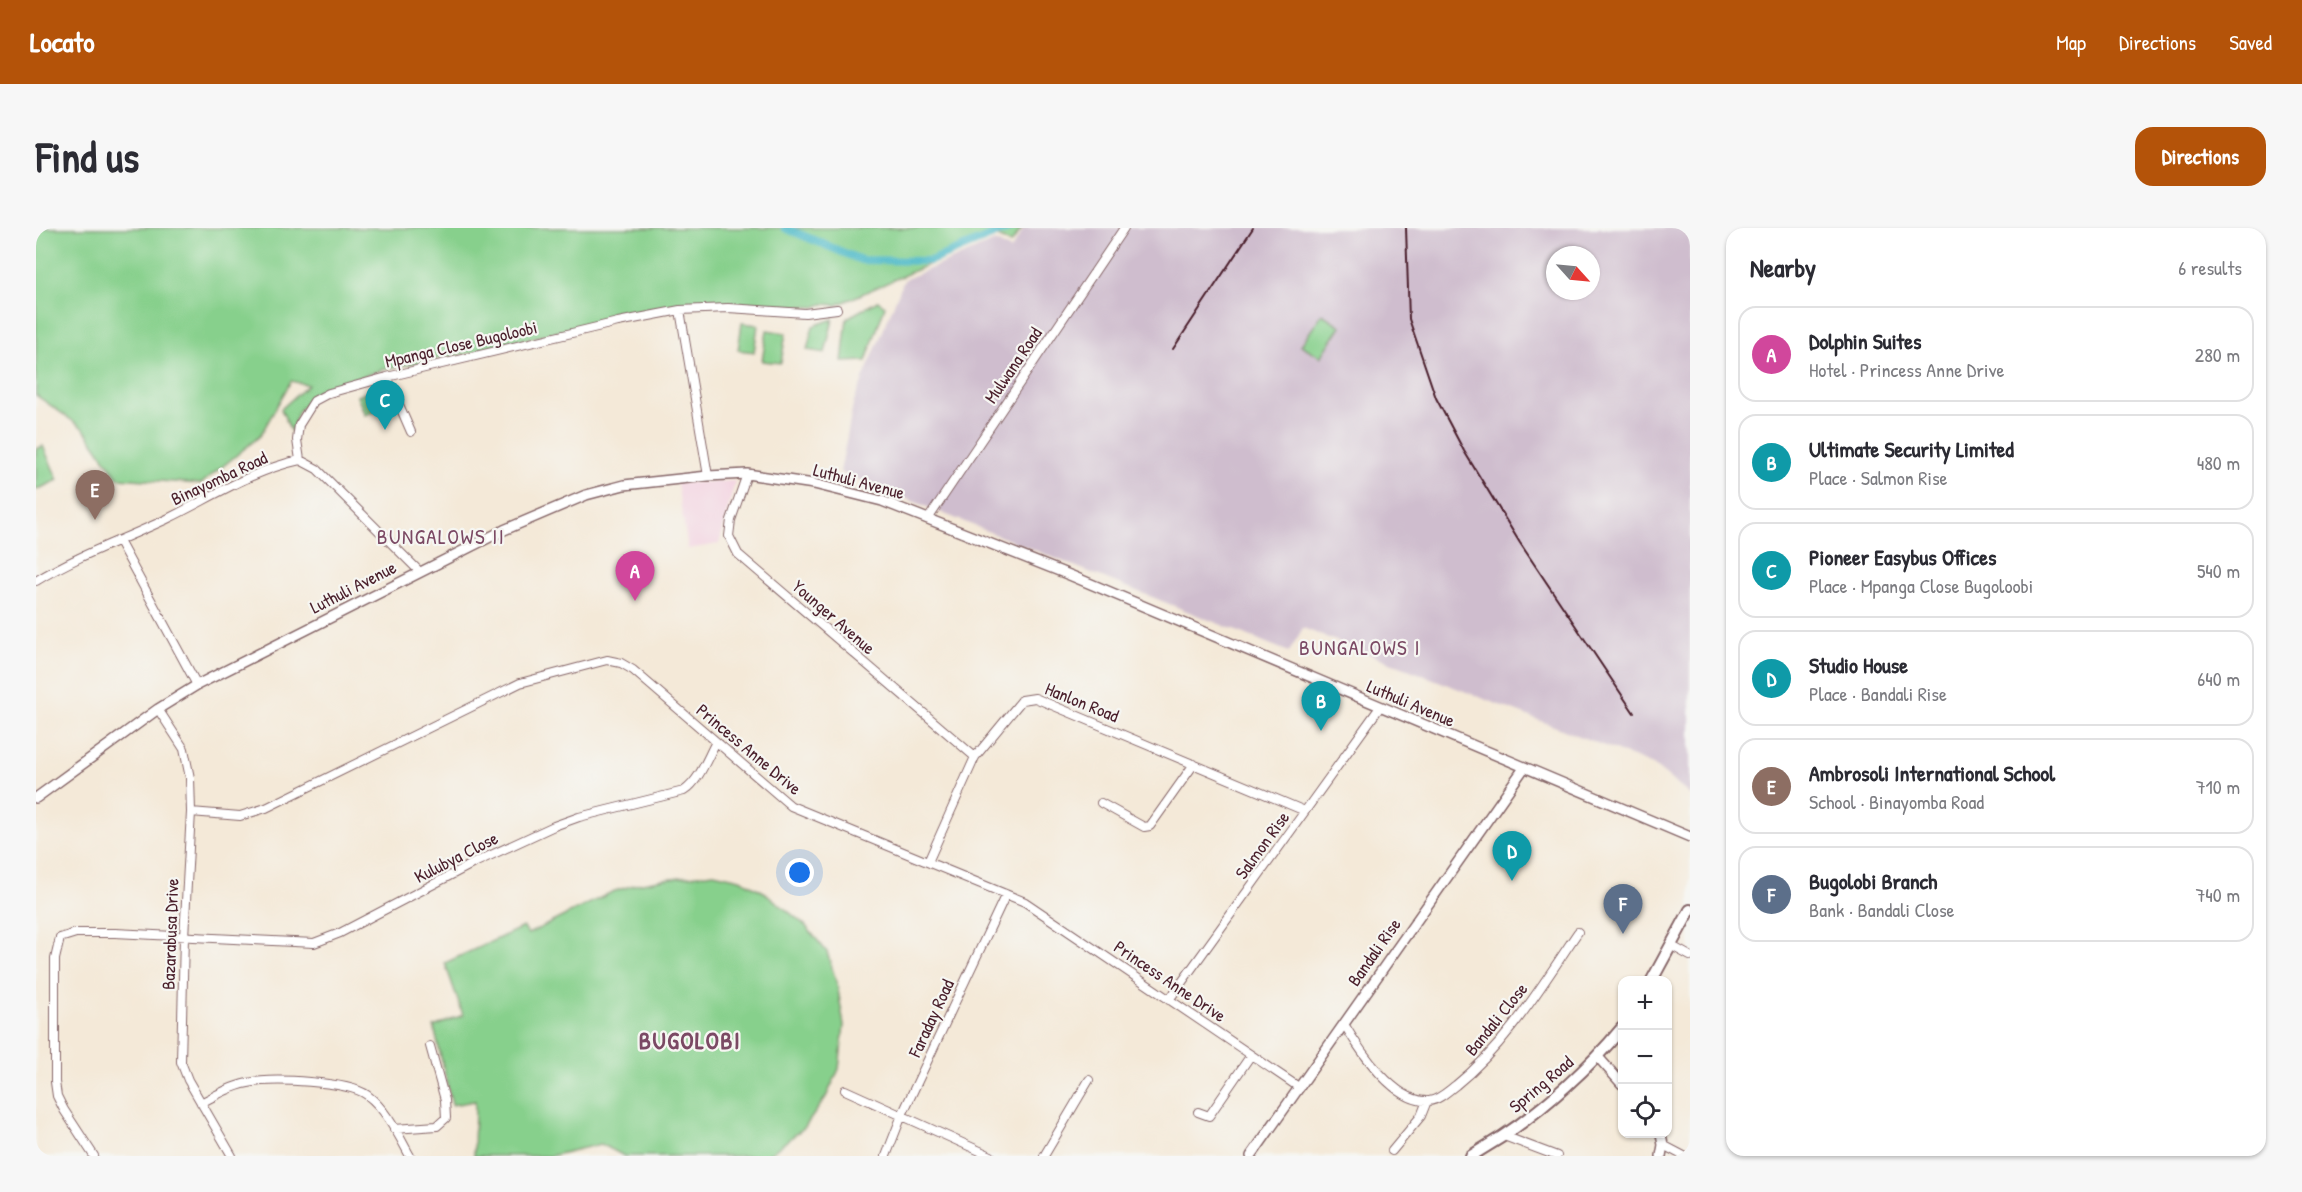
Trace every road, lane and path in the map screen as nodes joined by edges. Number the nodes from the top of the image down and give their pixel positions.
1 (1124, 228) edge
2 (837, 309) dead end
3 (680, 310) junction
4 (387, 377) junction
5 (411, 432) dead end
6 (300, 460) junction
7 (747, 474) junction
8 (708, 476) junction
9 (928, 519) junction
10 (119, 541) junction
11 (420, 572) junction
12 (36, 581) edge
13 (197, 685) junction
14 (1380, 707) junction
15 (158, 709) junction
16 (716, 741) junction
17 (975, 757) junction
18 (1194, 765) junction
19 (1524, 768) junction
20 (36, 798) edge
21 (1101, 803) dead end
22 (1305, 811) junction
23 (191, 812) junction
24 (1690, 837) edge
25 (928, 862) junction
26 (1006, 894) junction
27 (1690, 910) edge
28 (1578, 932) dead end
29 (184, 938) junction
30 (1671, 946) junction
31 (1690, 957) edge
32 (1655, 976) edge
33 (1169, 999) junction
34 (1344, 1024) junction
35 (1621, 1030) edge
36 (430, 1046) dead end
37 (1251, 1055) junction
38 (1598, 1057) junction
39 (1618, 1079) edge
40 (1089, 1080) dead end
41 (1300, 1088) junction
42 (845, 1090) dead end
43 (1427, 1101) junction
44 (201, 1103) junction
45 (1198, 1112) dead end
46 (902, 1114) junction
47 (394, 1129) junction
48 (1504, 1136) junction
49 (1661, 1138) edge
50 (1663, 1145) junction
51 (1392, 1151) dead end
52 (94, 1156) edge
53 (232, 1156) edge
54 (410, 1156) edge
55 (886, 1156) edge
56 (991, 1156) edge
57 (1044, 1156) edge
58 (1251, 1156) edge
59 (1472, 1156) edge
60 (1557, 1156) edge
61 (1661, 1156) edge
62 (1684, 1156) edge

1 - 9 street, Mulwana Road
2 - 3 street, Mpanga Close Bugoloobi
3 - 4 street, Mpanga Close Bugoloobi
3 - 8 street
4 - 5 street
4 - 6 street, Mpanga Close Bugoloobi
6 - 10 street, Binayomba Road
6 - 11 street
7 - 8 street, Luthuli Avenue
7 - 9 street, Luthuli Avenue
7 - 17 street, Younger Avenue
8 - 11 street, Luthuli Avenue
9 - 14 street, Luthuli Avenue
10 - 12 street, Binayomba Road
10 - 13 street
11 - 13 street, Luthuli Avenue
13 - 15 street, Luthuli Avenue
14 - 19 street, Luthuli Avenue
14 - 22 street, Salmon Rise
15 - 20 street, Luthuli Avenue
15 - 23 street, Bazarabusa Drive
16 - 23 street, Princess Anne Drive
16 - 25 street, Princess Anne Drive
16 - 29 street, Kulubya Close
17 - 18 street, Hanlon Road
17 - 25 street, Hanlon Road
18 - 21 street
18 - 22 street, Hanlon Road
19 - 24 street, Luthuli Avenue
19 - 34 street, Bandali Rise
22 - 33 street, Salmon Rise
23 - 29 street, Bazarabusa Drive
25 - 26 street, Princess Anne Drive
26 - 33 street, Princess Anne Drive
26 - 46 street, Faraday Road
27 - 30 main road
28 - 43 street, Bandali Close
29 - 44 street, Bazarabusa Drive
29 - 52 street, Kulubya Close
30 - 31 street
30 - 32 main road
33 - 37 street, Princess Anne Drive
34 - 41 street, Bandali Rise
34 - 43 street
35 - 38 main road, Spring Road
36 - 47 street
37 - 41 street, Princess Anne Drive
37 - 45 street
38 - 39 street
38 - 48 main road, Spring Road
40 - 57 street
41 - 58 street, Bandali Rise
42 - 46 street
43 - 51 street
44 - 47 street
44 - 53 street, Bazarabusa Drive
46 - 55 street, Faraday Road
46 - 56 street
47 - 54 street
48 - 59 main road, Spring Road
48 - 60 street
49 - 50 street
50 - 61 street
50 - 62 street

